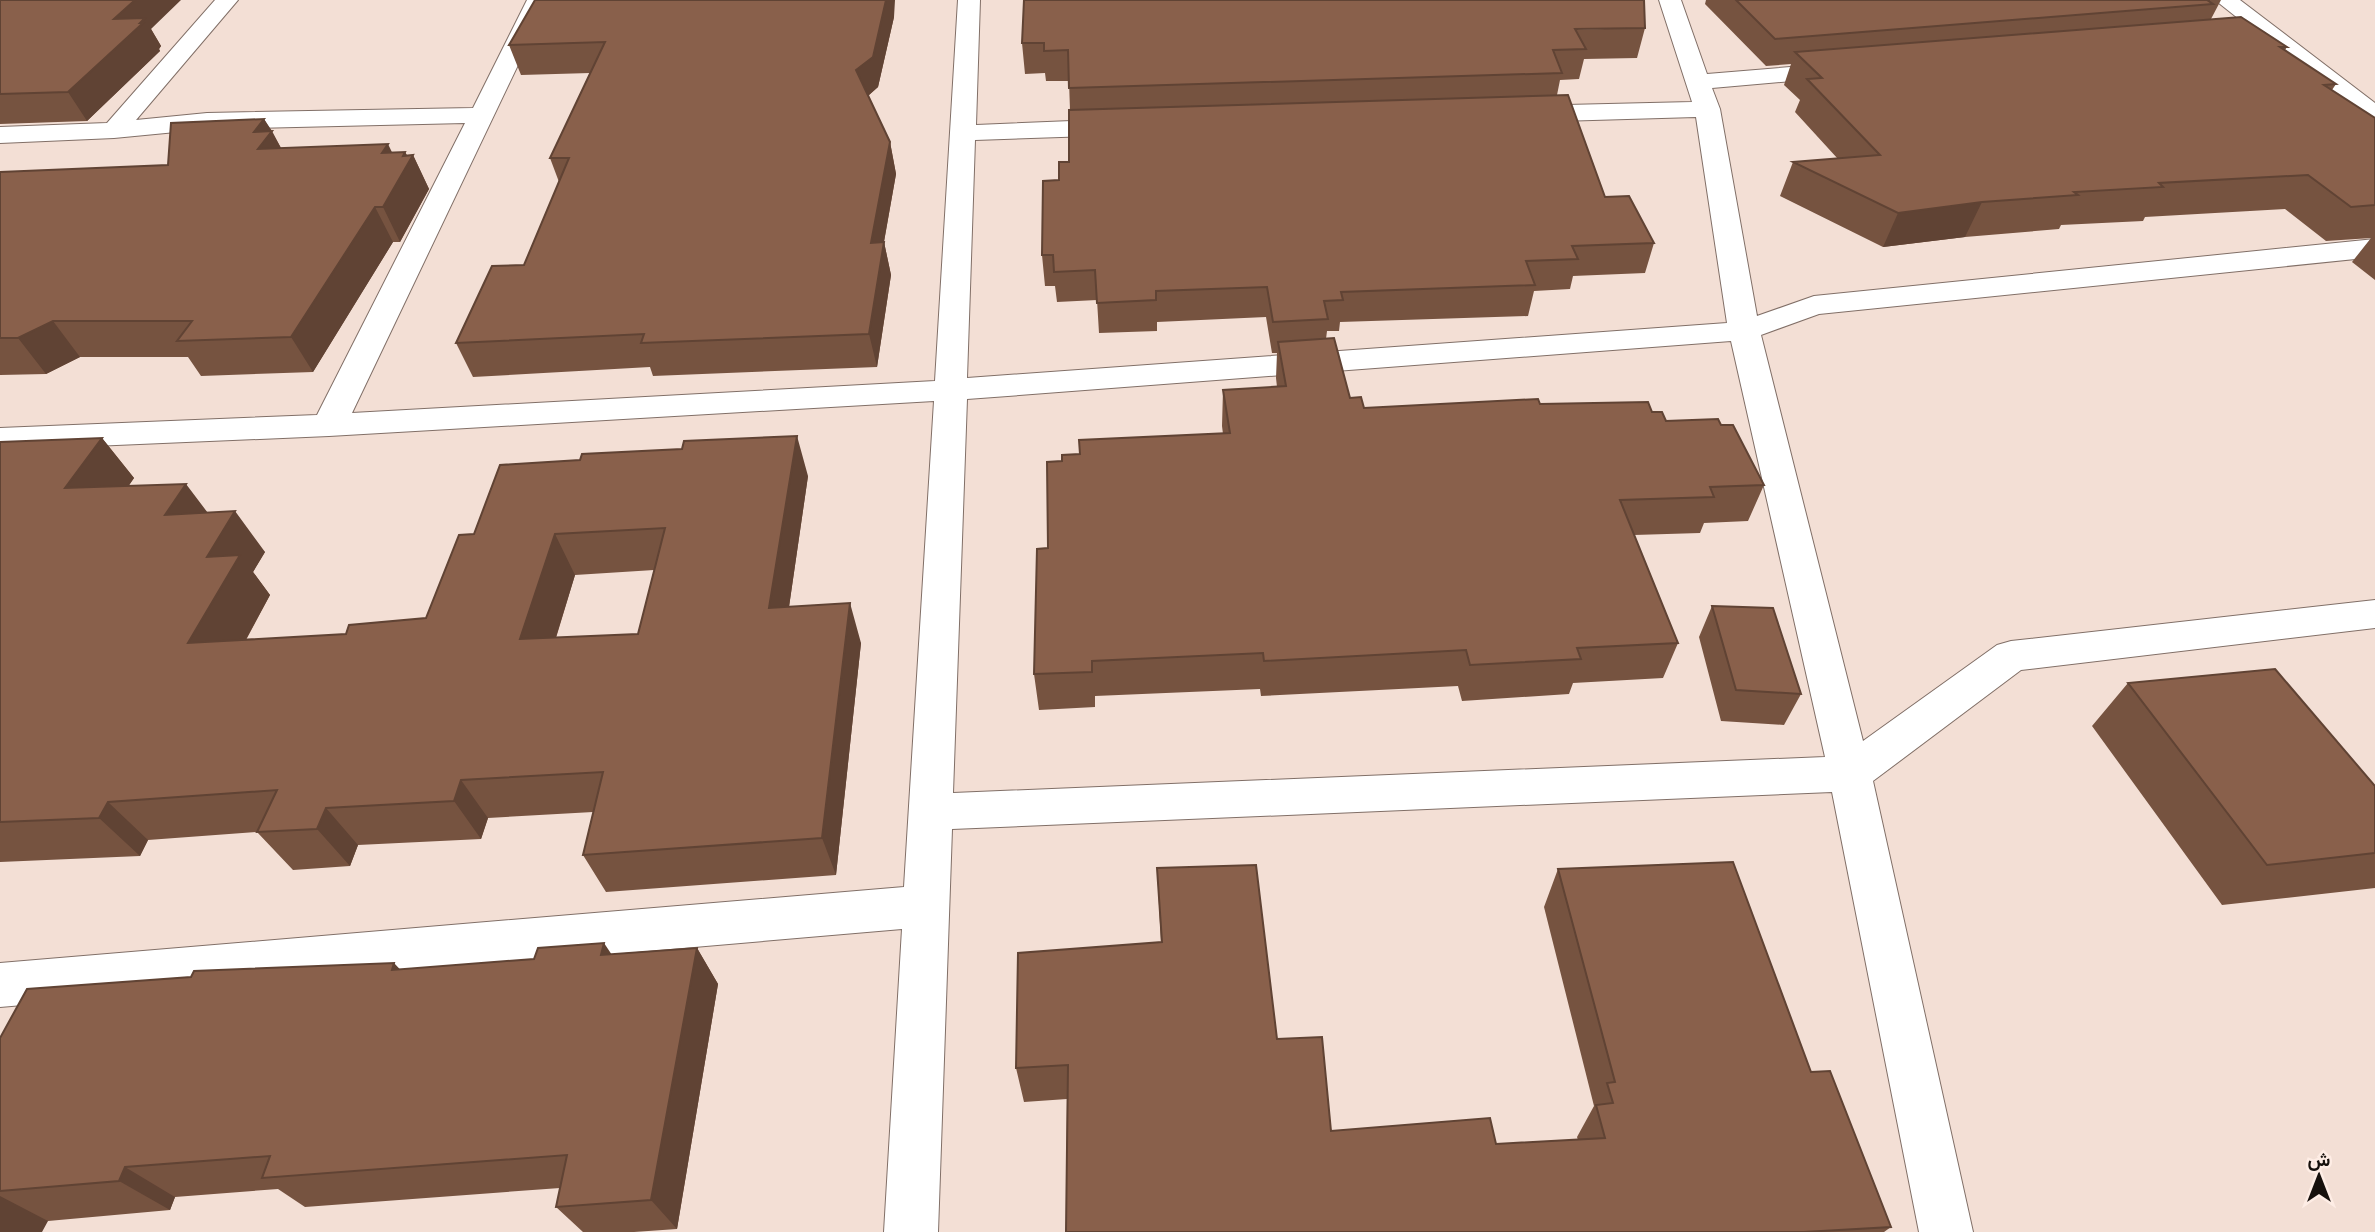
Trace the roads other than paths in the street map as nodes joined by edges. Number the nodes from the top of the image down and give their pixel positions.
1 (227, 0) edge
2 (538, 0) edge
3 (969, 0) edge
4 (1670, 0) edge
5 (2225, 0) edge
6 (2268, 35) junction
7 (2240, 37) edge
8 (1865, 68) edge
9 (1698, 82) junction
10 (1707, 109) junction
11 (480, 115) junction
12 (1500, 115) edge
13 (2375, 116) edge
14 (1142, 127) edge
15 (114, 130) junction
16 (962, 133) junction
17 (0, 135) edge
18 (2375, 248) edge
19 (1744, 331) junction
20 (950, 390) junction
21 (329, 425) junction
22 (0, 439) edge
23 (2375, 614) edge
24 (1850, 774) junction
25 (930, 812) junction
26 (926, 906) junction
27 (4, 992) edge
28 (911, 1232) edge
29 (1946, 1232) edge

1 - 15 street
2 - 11 street
3 - 16 street
4 - 9 street
5 - 6 street
6 - 7 street
6 - 13 street
8 - 9 street
9 - 10 street
10 - 12 street
10 - 19 street
11 - 15 street
11 - 21 street
14 - 16 street
15 - 17 street
16 - 20 street
18 - 19 street
19 - 20 street
19 - 24 street
20 - 21 street
20 - 25 street
21 - 22 street
23 - 24 street
24 - 25 street
24 - 29 street
25 - 26 street
26 - 27 street
26 - 28 street

